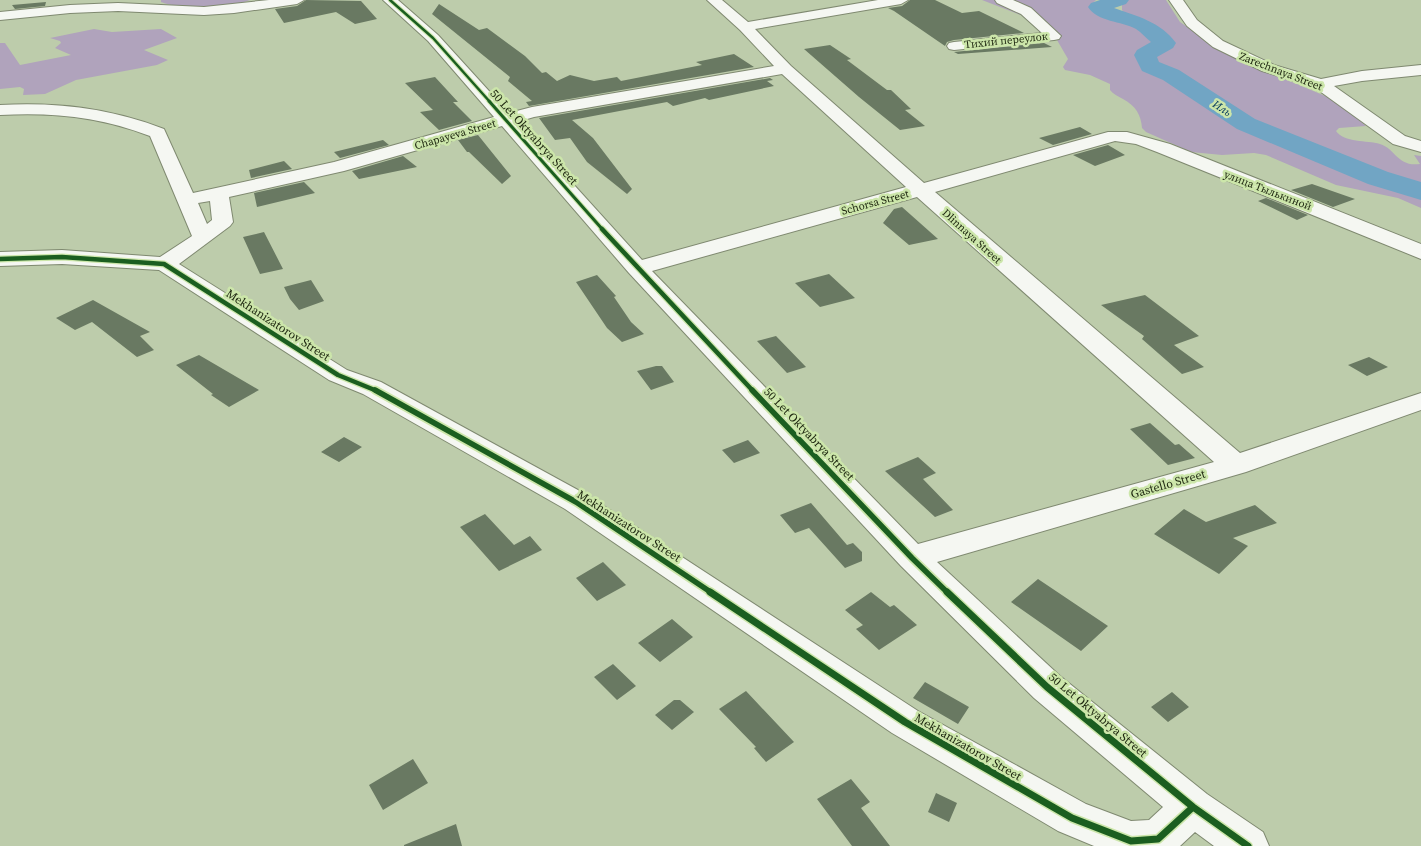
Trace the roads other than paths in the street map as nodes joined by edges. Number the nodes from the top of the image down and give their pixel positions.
1 (297, 0) edge
2 (390, 0) edge
3 (714, 0) edge
4 (901, 0) edge
5 (1002, 0) edge
6 (1176, 0) edge
7 (0, 16) edge
8 (745, 28) junction
9 (954, 46) dead end
10 (784, 69) junction
11 (1421, 70) edge
12 (1320, 84) junction
13 (0, 110) edge
14 (505, 120) junction
15 (1114, 136) joint
16 (1421, 147) edge
17 (921, 190) junction
18 (219, 194) junction
19 (187, 200) junction
20 (203, 238) junction
21 (1421, 252) edge
22 (0, 259) edge
23 (164, 264) junction
24 (637, 268) junction
25 (1421, 400) edge
26 (1236, 465) junction
27 (912, 558) junction
28 (1192, 807) junction
29 (1248, 846) edge

1 - 7 street
2 - 14 street, 50 Let Oktyabrya Street
3 - 8 street, Dlinnaya Street
4 - 8 street
5 - 9 street, Тихий переулок
6 - 12 street, Zarechnaya Street
8 - 10 street, Dlinnaya Street
10 - 14 street, Chapayeva Street
10 - 17 street, Dlinnaya Street
11 - 12 street
12 - 16 street, Zarechnaya Street
13 - 19 street
14 - 18 street, Chapayeva Street
14 - 24 street, 50 Let Oktyabrya Street
15 - 17 street, Schorsa Street
15 - 21 street, улица Тылькиной
17 - 24 street, Schorsa Street
17 - 26 street, Dlinnaya Street
18 - 19 street, Chapayeva Street
18 - 20 street
19 - 20 street
20 - 23 street
22 - 23 street, Mekhanizatorov Street
23 - 28 street, Mekhanizatorov Street
24 - 27 street, 50 Let Oktyabrya Street
25 - 26 street, Gastello Street
26 - 27 street, Gastello Street
27 - 28 street, 50 Let Oktyabrya Street
28 - 29 street, 50 Let Oktyabrya Street

